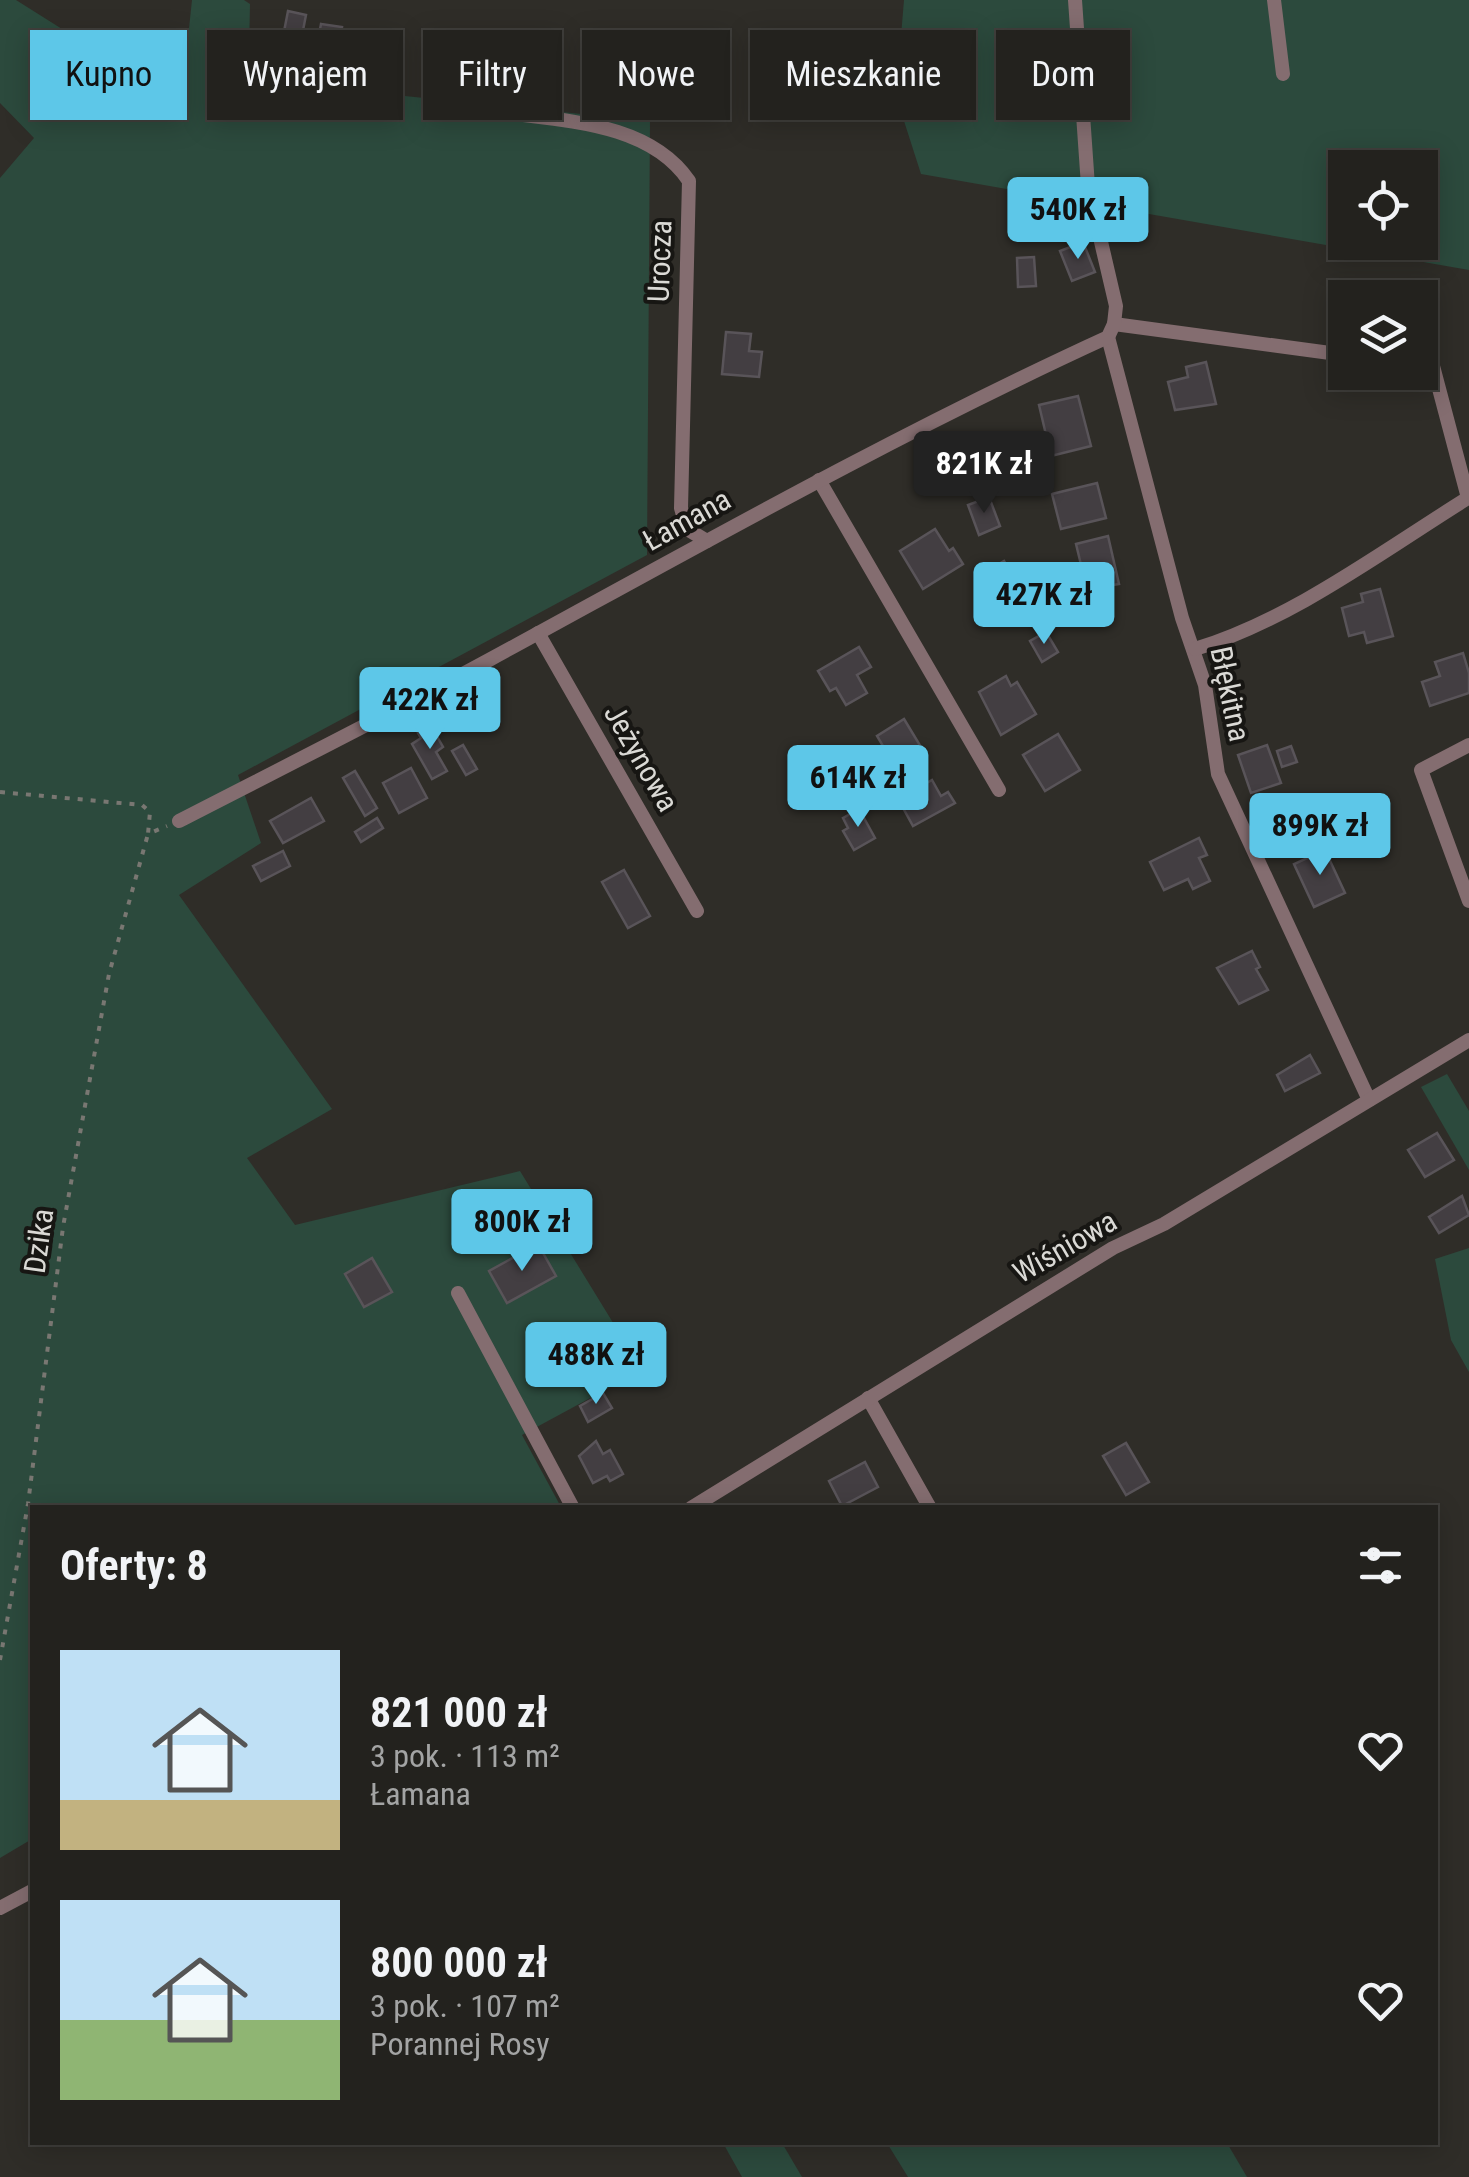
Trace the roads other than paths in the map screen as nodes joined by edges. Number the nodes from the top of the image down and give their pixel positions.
1 (1075, 0) edge
2 (1274, 0) edge
3 (1283, 74) dead end
4 (555, 120) edge
5 (1111, 330) junction
6 (1328, 352) edge
7 (1438, 382) edge
8 (818, 480) junction
9 (707, 541) junction
10 (538, 633) junction
11 (1194, 649) junction
12 (1469, 745) edge
13 (999, 790) dead end
14 (179, 822) road end
15 (1469, 901) edge
16 (697, 910) dead end
17 (1469, 1040) edge
18 (1370, 1100) junction
19 (458, 1293) dead end
20 (868, 1398) junction
21 (571, 1505) edge
22 (698, 1505) edge
23 (928, 1505) edge
24 (30, 1893) edge
25 (0, 1908) edge

1 - 5 street
2 - 3 street
4 - 9 street, Urocza
5 - 6 street
5 - 8 street, Łamana
5 - 11 street, Błękitna
7 - 11 street
8 - 9 street, Łamana
8 - 13 street
9 - 10 street, Łamana
10 - 14 street, Łamana
10 - 16 street, Jeżynowa
11 - 18 street, Błękitna
12 - 15 street
17 - 18 street, Wiśniowa
18 - 20 street, Wiśniowa
19 - 21 street
20 - 22 street, Wiśniowa
20 - 23 street
24 - 25 street

